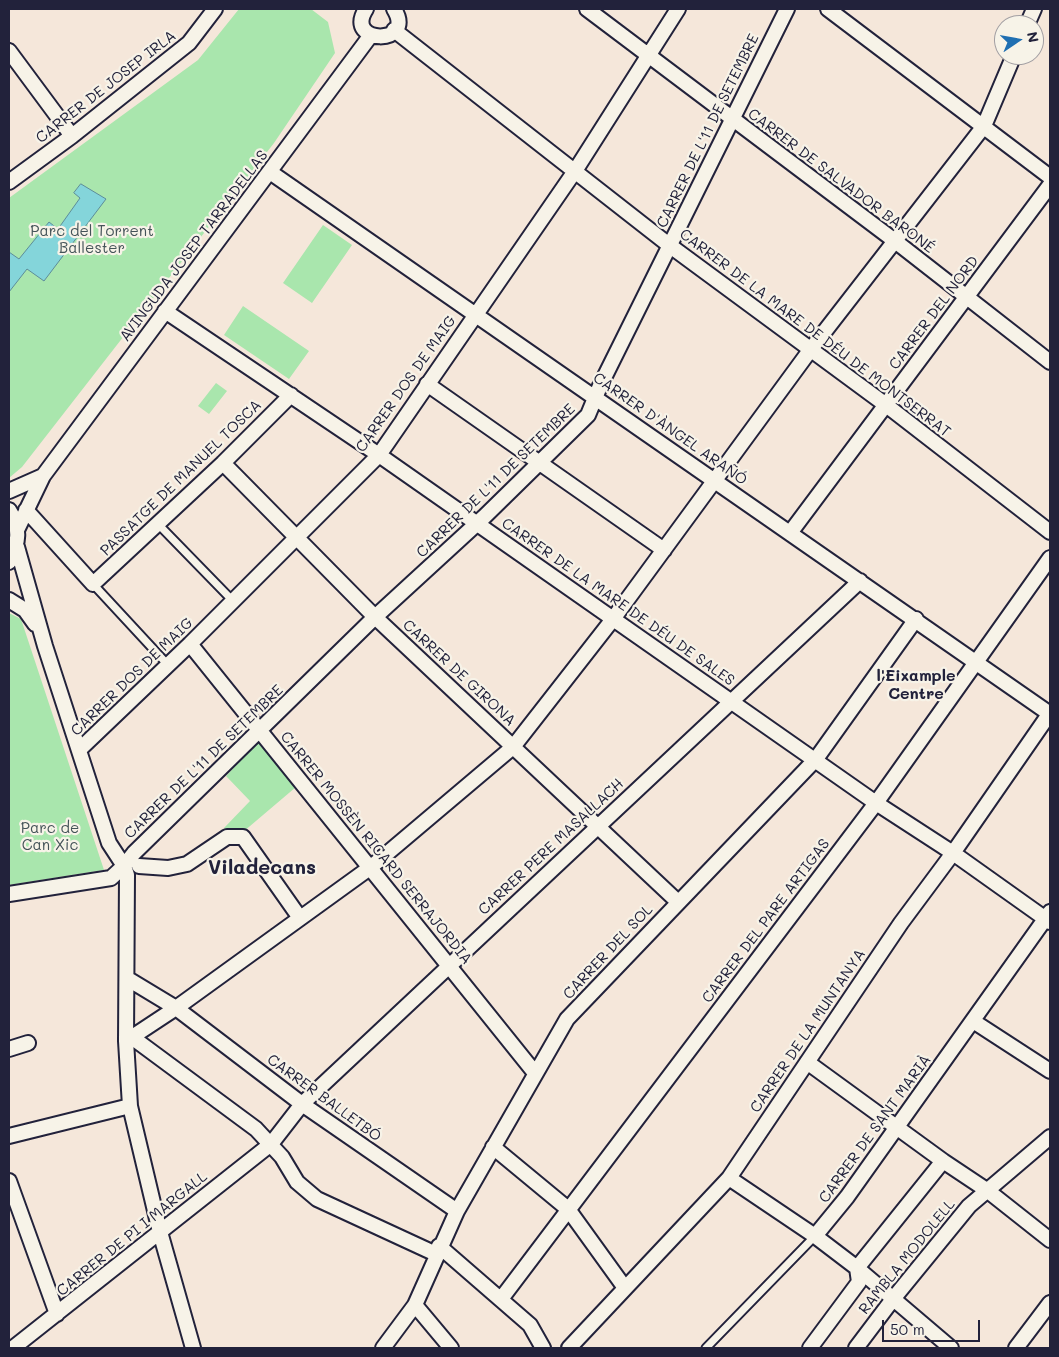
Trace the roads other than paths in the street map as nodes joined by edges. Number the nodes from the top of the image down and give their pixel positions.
1 (215, 9) edge
2 (395, 9) edge
3 (587, 9) edge
4 (678, 9) edge
5 (787, 9) edge
6 (828, 9) edge
7 (362, 10) edge
8 (394, 30) junction
9 (371, 36) junction
10 (9, 51) edge
11 (648, 55) junction
12 (1010, 65) edge
13 (732, 118) junction
14 (984, 126) junction
15 (72, 136) junction
16 (270, 172) junction
17 (575, 172) junction
18 (1050, 177) edge
19 (9, 182) edge
20 (1050, 185) edge
21 (895, 241) junction
22 (670, 245) junction
23 (966, 297) junction
24 (165, 311) junction
25 (476, 314) junction
26 (811, 349) junction
27 (1050, 362) edge
28 (427, 384) junction
29 (291, 395) junction
30 (596, 397) junction
31 (886, 405) junction
32 (379, 455) junction
33 (540, 462) junction
34 (223, 463) junction
35 (43, 476) junction
36 (716, 480) junction
37 (9, 491) edge
38 (9, 510) edge
39 (26, 510) junction
40 (158, 524) junction
41 (476, 524) junction
42 (17, 530) junction
43 (1050, 532) edge
44 (790, 533) junction
45 (296, 538) junction
46 (17, 547) junction
47 (664, 550) junction
48 (1050, 558) edge
49 (9, 562) edge
50 (860, 581) junction
51 (93, 584) junction
52 (9, 600) edge
53 (233, 601) junction
54 (375, 617) junction
55 (613, 619) junction
56 (916, 619) junction
57 (190, 644) junction
58 (45, 646) junction
59 (977, 662) junction
60 (168, 666) junction
61 (731, 700) junction
62 (1050, 714) edge
63 (260, 730) junction
64 (513, 746) junction
65 (79, 750) junction
66 (816, 759) junction
67 (876, 803) junction
68 (597, 825) junction
69 (953, 854) junction
70 (124, 866) junction
71 (139, 866) dead end
72 (371, 867) junction
73 (9, 894) edge
74 (678, 902) junction
75 (300, 918) junction
76 (1049, 918) edge
77 (449, 964) junction
78 (128, 979) junction
79 (176, 1008) junction
80 (973, 1021) junction
81 (129, 1040) junction
82 (28, 1043) dead end
83 (9, 1049) edge
84 (807, 1062) junction
85 (1050, 1071) edge
86 (535, 1073) junction
87 (302, 1104) junction
88 (130, 1106) junction
89 (896, 1126) junction
90 (9, 1136) edge
91 (1050, 1137) edge
92 (271, 1144) junction
93 (493, 1148) junction
94 (943, 1161) junction
95 (729, 1178) junction
96 (9, 1181) edge
97 (988, 1191) junction
98 (568, 1209) junction
99 (457, 1211) junction
100 (160, 1232) junction
101 (815, 1236) junction
102 (1050, 1240) edge
103 (438, 1250) junction
104 (857, 1268) junction
105 (625, 1288) junction
106 (501, 1299) junction
107 (893, 1299) junction
108 (1050, 1303) edge
109 (414, 1305) junction
110 (57, 1314) junction
111 (13, 1348) edge
112 (193, 1348) edge
113 (383, 1348) edge
114 (451, 1348) edge
115 (543, 1348) edge
116 (569, 1348) edge
117 (706, 1348) edge
118 (810, 1348) edge
119 (856, 1348) edge
120 (951, 1348) edge
121 (1016, 1348) edge

1 - 15 street, CARRER DE JOSEP IRLA
2 - 8 street
3 - 11 street, CARRER DE SALVADOR BARONÉ
4 - 11 street, CARRER DOS DE MAIG
5 - 13 street, CARRER DE L'11 DE SETEMBRE
6 - 14 street
7 - 9 street
8 - 9 street
8 - 17 street, CARRER DE LA MARE DE DÉU DE MONTSERRAT
9 - 16 street, AVINGUDA JOSEP TARRADELLAS
10 - 15 street
11 - 13 street, CARRER DE SALVADOR BARONÉ
11 - 17 street, CARRER DOS DE MAIG
12 - 14 street
13 - 21 street, CARRER DE SALVADOR BARONÉ
13 - 22 street, CARRER DE L'11 DE SETEMBRE
14 - 18 street
14 - 21 street
15 - 19 street, CARRER DE JOSEP IRLA
16 - 24 street, AVINGUDA JOSEP TARRADELLAS
16 - 25 street, CARRER D'ÀNGEL ARAÑÓ
17 - 22 street, CARRER DE LA MARE DE DÉU DE MONTSERRAT
17 - 25 street, CARRER DOS DE MAIG
20 - 23 street, CARRER DEL NORD
21 - 23 street, CARRER DE SALVADOR BARONÉ
21 - 26 street
22 - 26 street, CARRER DE LA MARE DE DÉU DE MONTSERRAT
22 - 30 street, CARRER DE L'11 DE SETEMBRE
23 - 27 street, CARRER DE SALVADOR BARONÉ
23 - 31 street, CARRER DEL NORD
24 - 29 street, CARRER DE LA MARE DE DÉU DE SALES
24 - 35 street, AVINGUDA JOSEP TARRADELLAS
25 - 28 street, CARRER DOS DE MAIG
25 - 30 street, CARRER D'ÀNGEL ARAÑÓ
26 - 31 street, CARRER DE LA MARE DE DÉU DE MONTSERRAT
26 - 36 street
28 - 32 street, CARRER DOS DE MAIG
28 - 33 street
29 - 32 street, CARRER DE LA MARE DE DÉU DE SALES
29 - 34 street, PASSATGE DE MANUEL TOSCA
30 - 33 street, CARRER DE L'11 DE SETEMBRE
30 - 36 street, CARRER D'ÀNGEL ARAÑÓ
31 - 43 street, CARRER DE LA MARE DE DÉU DE MONTSERRAT
31 - 44 street, CARRER DEL NORD
32 - 41 street, CARRER DE LA MARE DE DÉU DE SALES
32 - 45 street, CARRER DOS DE MAIG
33 - 41 street, CARRER DE L'11 DE SETEMBRE
33 - 47 street
34 - 40 street, PASSATGE DE MANUEL TOSCA
34 - 45 street, CARRER DE GIRONA
35 - 37 street, AVINGUDA JOSEP TARRADELLAS
35 - 39 street, AVINGUDA JOSEP TARRADELLAS
36 - 44 street, CARRER D'ÀNGEL ARAÑÓ
36 - 47 street
38 - 42 street
39 - 42 street, AVINGUDA JOSEP TARRADELLAS
39 - 51 street
40 - 51 street, PASSATGE DE MANUEL TOSCA
40 - 53 lane
41 - 54 street, CARRER DE L'11 DE SETEMBRE
41 - 55 street, CARRER DE LA MARE DE DÉU DE SALES
42 - 46 street
44 - 50 street, CARRER D'ÀNGEL ARAÑÓ
45 - 53 street, CARRER DOS DE MAIG
45 - 54 street, CARRER DE GIRONA
46 - 49 street
46 - 58 street
47 - 55 street
48 - 59 street, CARRER DEL PARE ARTIGAS
50 - 56 street, CARRER D'ÀNGEL ARAÑÓ
50 - 61 street, CARRER PERE MASALLACH
51 - 60 lane
52 - 58 street
53 - 57 street, CARRER DOS DE MAIG
54 - 63 street, CARRER DE L'11 DE SETEMBRE
54 - 64 street, CARRER DE GIRONA
55 - 61 street, CARRER DE LA MARE DE DÉU DE SALES
55 - 64 street
56 - 59 street, CARRER D'ÀNGEL ARAÑÓ
56 - 66 street, CARRER DEL SOL
57 - 60 street, CARRER DOS DE MAIG
57 - 63 street, CARRER MOSSÈN RICARD SERRAJORDIA
58 - 65 street
59 - 62 street, CARRER D'ÀNGEL ARAÑÓ
59 - 67 street, CARRER DEL PARE ARTIGAS
60 - 65 street, CARRER DOS DE MAIG
61 - 66 street, CARRER DE LA MARE DE DÉU DE SALES
61 - 68 street, CARRER PERE MASALLACH
62 - 69 street, CARRER DE LA MUNTANYA
63 - 70 street, CARRER DE L'11 DE SETEMBRE
63 - 72 street, CARRER MOSSÈN RICARD SERRAJORDIA
64 - 68 street, CARRER DE GIRONA
64 - 72 street
65 - 70 street
66 - 67 street, CARRER DE LA MARE DE DÉU DE SALES
66 - 74 street, CARRER DEL SOL
67 - 69 street, CARRER DE LA MARE DE DÉU DE SALES
67 - 98 street, CARRER DEL PARE ARTIGAS
68 - 74 street, CARRER DE GIRONA
68 - 77 street, CARRER PERE MASALLACH
69 - 76 street, CARRER DE LA MARE DE DÉU DE SALES
69 - 84 street, CARRER DE LA MUNTANYA
70 - 73 street, CARRER DE L'11 DE SETEMBRE
70 - 78 street
71 - 75 street
72 - 75 street
72 - 77 street, CARRER MOSSÈN RICARD SERRAJORDIA
74 - 86 street, CARRER DEL SOL
75 - 79 street
76 - 80 street, CARRER DE SANT MARIÀ
77 - 86 street, CARRER MOSSÈN RICARD SERRAJORDIA
77 - 87 street, CARRER PERE MASALLACH
78 - 79 street, CARRER BALLETBÓ
78 - 81 street
79 - 81 street
79 - 87 street, CARRER BALLETBÓ
80 - 85 street
80 - 89 street, CARRER DE SANT MARIÀ
81 - 88 street
81 - 92 street
82 - 83 street
84 - 89 street
84 - 95 street, CARRER DE LA MUNTANYA
86 - 93 street, CARRER DEL SOL
87 - 92 street, CARRER PERE MASALLACH
87 - 99 street, CARRER BALLETBÓ
88 - 90 street
88 - 100 street
89 - 94 street
89 - 101 street, CARRER DE SANT MARIÀ
91 - 97 street, RAMBLA MODOLELL
92 - 100 street, CARRER DE PI I MARGALL
92 - 103 street
93 - 98 street
93 - 99 street, CARRER DEL SOL
94 - 97 street
94 - 104 street
95 - 101 street
95 - 105 street, CARRER DE LA MUNTANYA
96 - 110 street
97 - 102 street
97 - 107 street, RAMBLA MODOLELL
98 - 105 street
98 - 106 street, CARRER DEL PARE ARTIGAS
99 - 103 street, CARRER DEL SOL
100 - 110 street, CARRER DE PI I MARGALL
100 - 112 street
101 - 104 street
101 - 117 lane, CARRER DE SANT MARIÀ
103 - 106 street
103 - 109 street, CARRER DEL SOL
104 - 107 street
104 - 118 street
105 - 116 street, CARRER DE LA MUNTANYA
106 - 115 street
107 - 119 street, RAMBLA MODOLELL
107 - 120 street
108 - 121 street
109 - 113 street, CARRER DEL SOL
109 - 114 street
110 - 111 street, CARRER DE PI I MARGALL

